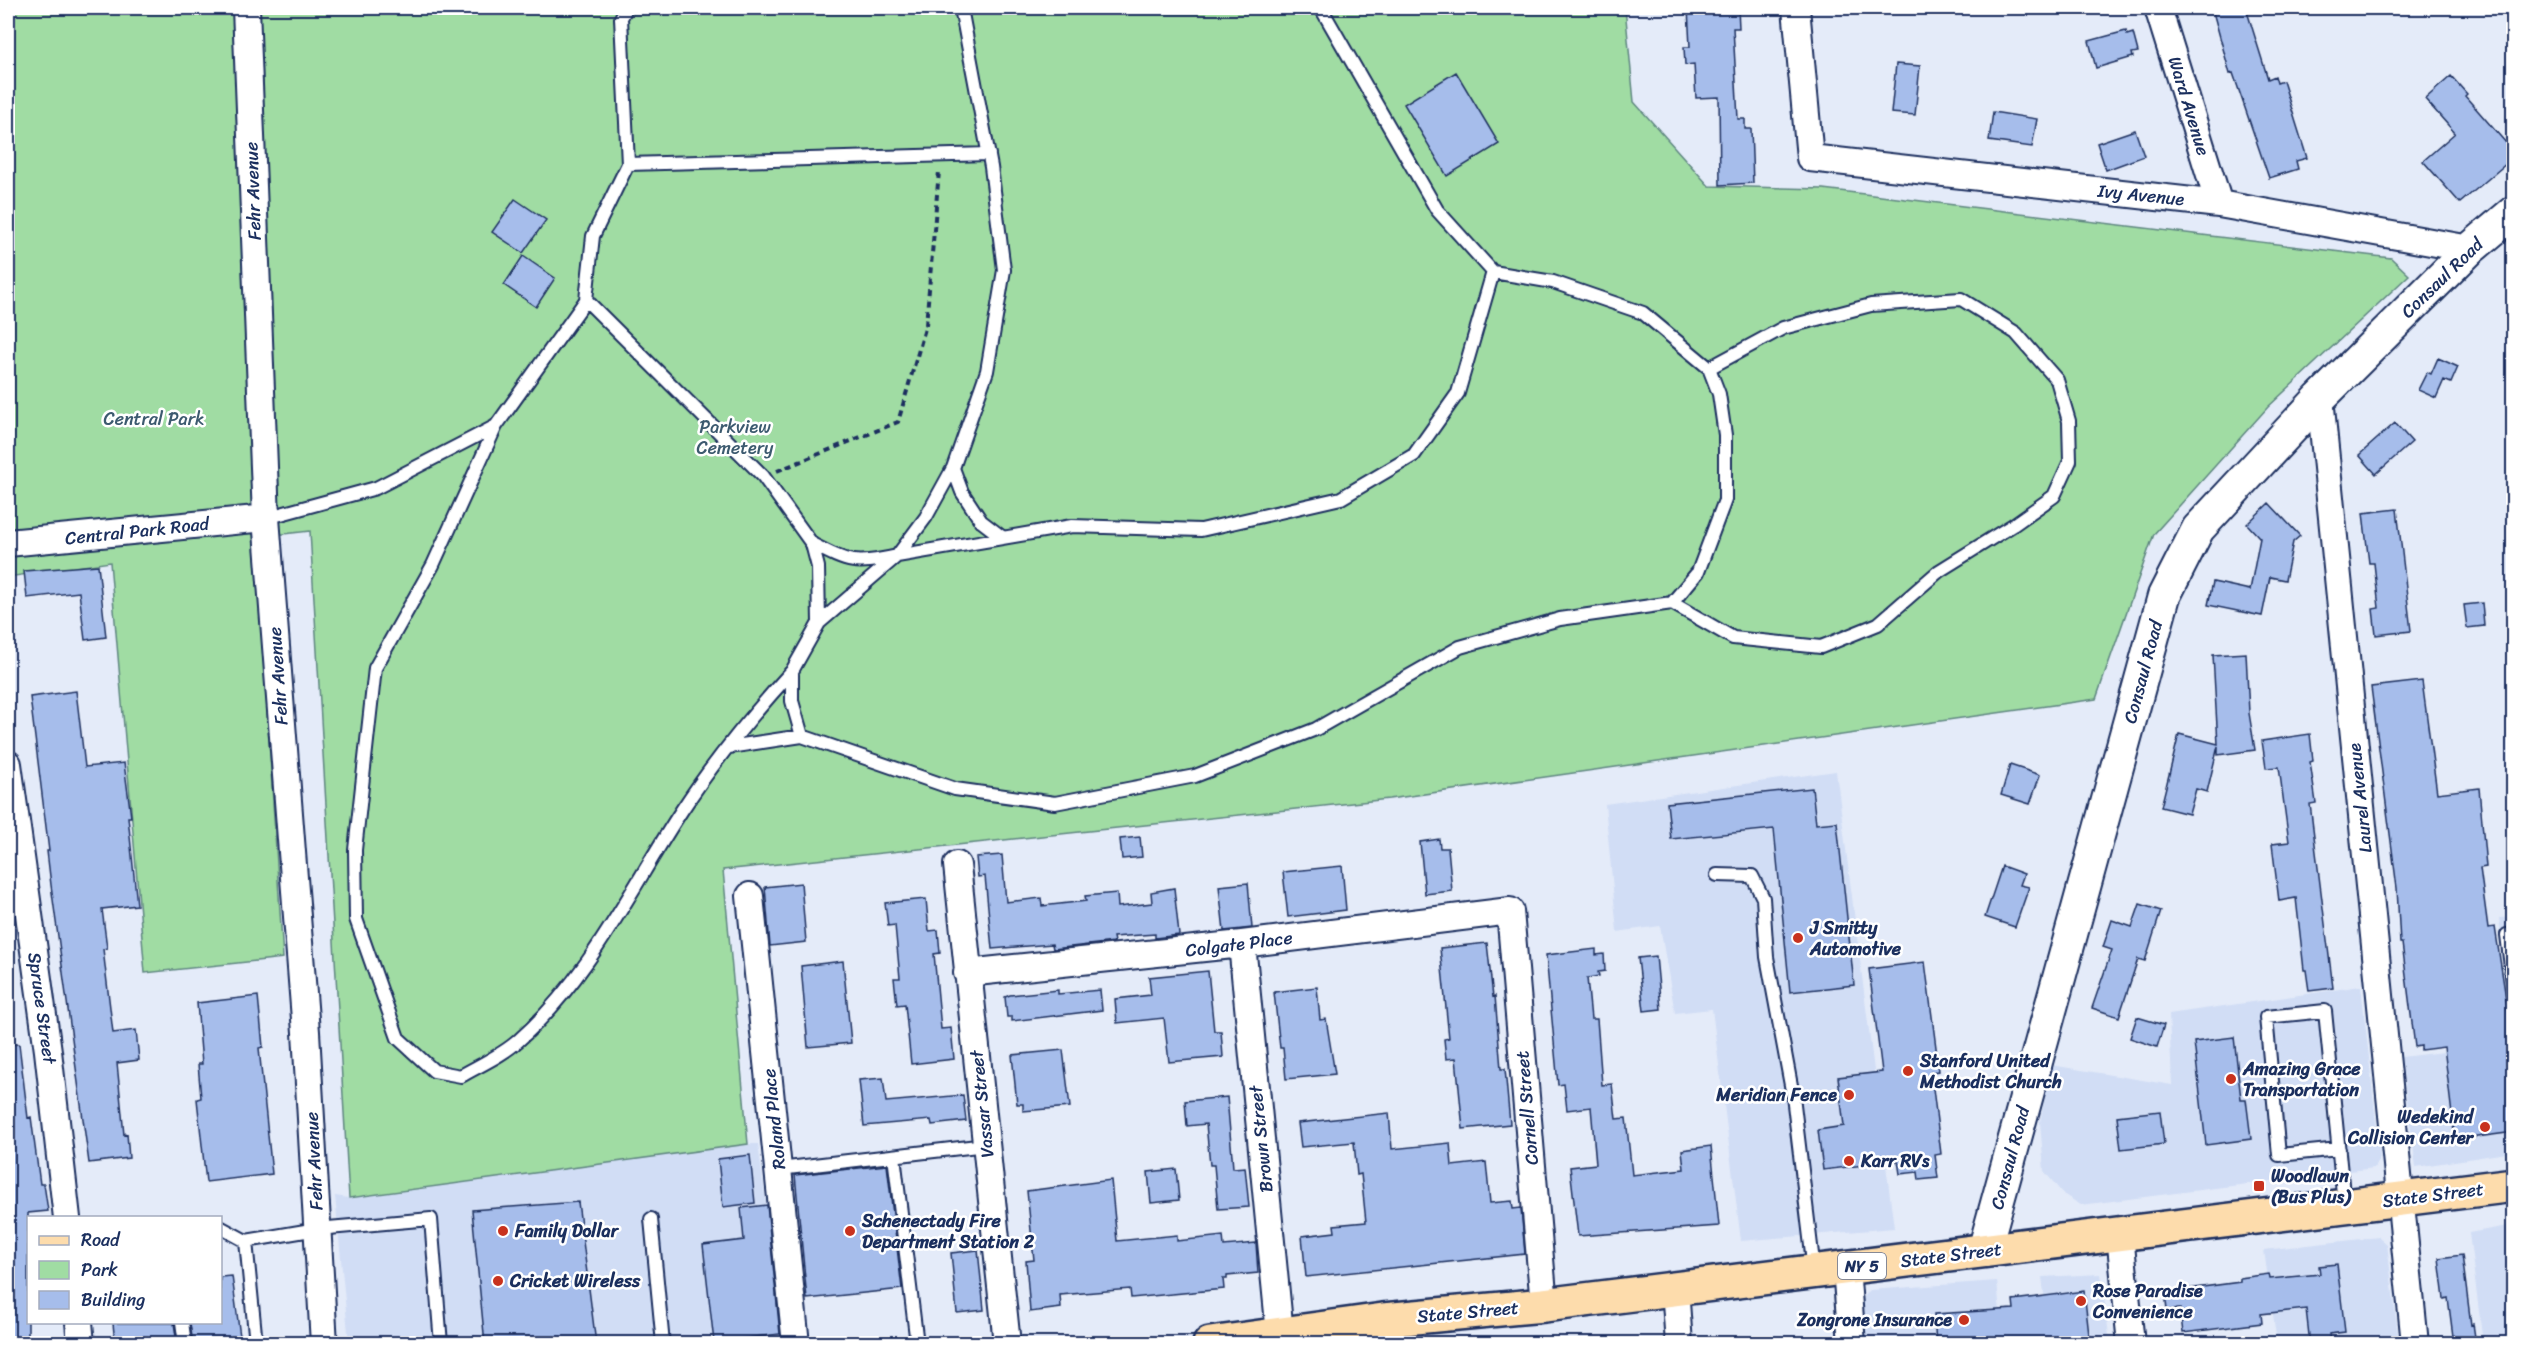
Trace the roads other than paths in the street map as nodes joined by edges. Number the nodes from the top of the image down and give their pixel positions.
1 (246, 8) edge
2 (626, 8) edge
3 (961, 8) edge
4 (1321, 8) edge
5 (1796, 8) edge
6 (2158, 8) edge
7 (989, 154) junction
8 (628, 164) junction
9 (2219, 204) junction
10 (2514, 212) edge
11 (2470, 249) junction
12 (1493, 272) junction
13 (586, 300) junction
14 (1709, 368) junction
15 (2320, 398) junction
16 (496, 426) junction
17 (953, 468) junction
18 (266, 518) junction
19 (1002, 537) junction
20 (8, 543) edge
21 (812, 544) junction
22 (897, 556) junction
23 (1672, 603) junction
24 (819, 623) junction
25 (792, 671) junction
26 (802, 736) junction
27 (729, 747) junction
28 (8, 764) edge
29 (957, 865) dead end
30 (1717, 874) dead end
31 (750, 896) dead end
32 (1510, 911) joint
33 (2514, 934) edge
34 (1242, 944) junction
35 (968, 973) junction
36 (2514, 990) edge
37 (986, 1145) junction
38 (2339, 1149) junction
39 (894, 1156) junction
40 (779, 1169) junction
41 (2514, 1185) edge
42 (2399, 1199) junction
43 (2344, 1206) junction
44 (67, 1216) edge
45 (651, 1219) dead end
46 (222, 1228) edge
47 (317, 1229) junction
48 (2120, 1235) junction
49 (246, 1241) junction
50 (1984, 1251) junction
51 (1846, 1268) junction
52 (1814, 1272) junction
53 (1675, 1288) junction
54 (1544, 1305) junction
55 (79, 1324) edge
56 (182, 1324) edge
57 (1385, 1332) edge
58 (1280, 1334) junction
59 (81, 1344) edge
60 (185, 1344) edge
61 (256, 1344) edge
62 (324, 1344) edge
63 (441, 1344) edge
64 (663, 1344) edge
65 (796, 1344) edge
66 (917, 1344) edge
67 (1007, 1344) edge
68 (1210, 1344) edge
69 (1678, 1344) edge
70 (1852, 1344) edge
71 (2131, 1344) edge
72 (2415, 1344) edge

1 - 18 street, Fehr Avenue
2 - 8 lane
3 - 7 lane
4 - 12 lane
5 - 9 street, Ivy Avenue
6 - 9 street, Ward Avenue
7 - 8 lane
7 - 17 lane
8 - 13 lane
9 - 11 street, Ivy Avenue
10 - 11 street, Consaul Road
11 - 15 street, Consaul Road
12 - 14 lane
12 - 19 lane
13 - 16 lane
13 - 21 lane
14 - 23 lane
14 - 23 lane
15 - 42 street, Laurel Avenue
15 - 50 street, Consaul Road
16 - 18 lane
16 - 27 lane
17 - 19 lane
17 - 22 lane
18 - 20 street, Central Park Road
18 - 47 street, Fehr Avenue
19 - 22 lane
21 - 22 lane
21 - 24 lane
22 - 24 lane
23 - 26 lane
24 - 25 lane
25 - 26 lane
25 - 27 lane
26 - 27 lane
28 - 44 street, Spruce Street
29 - 35 street, Vassar Street
30 - 52 lane
31 - 40 street, Roland Place
32 - 34 street, Colgate Place
32 - 54 street, Cornell Street
33 - 36 lane
34 - 35 street, Colgate Place
34 - 58 street, Brown Street
35 - 37 street, Vassar Street
37 - 39 lane
37 - 67 street, Vassar Street
38 - 38 lane
38 - 43 lane
39 - 40 lane
39 - 66 lane
40 - 65 street, Roland Place
41 - 42 main road, State Street / NY 5
42 - 43 main road, State Street / NY 5
42 - 72 street, Laurel Avenue
43 - 48 main road, State Street / NY 5
45 - 64 lane
46 - 49 lane
47 - 49 lane
47 - 62 street, Fehr Avenue
47 - 63 lane
48 - 50 main road, State Street / NY 5
48 - 71 street
49 - 61 lane
50 - 51 main road, State Street / NY 5
51 - 52 main road, State Street / NY 5
51 - 70 street
52 - 53 main road, State Street / NY 5
53 - 54 main road, State Street / NY 5
53 - 69 street
54 - 57 main road, State Street / NY 5
55 - 59 street
56 - 60 lane
57 - 58 main road, State Street / NY 5
58 - 68 main road, State Street / NY 5

